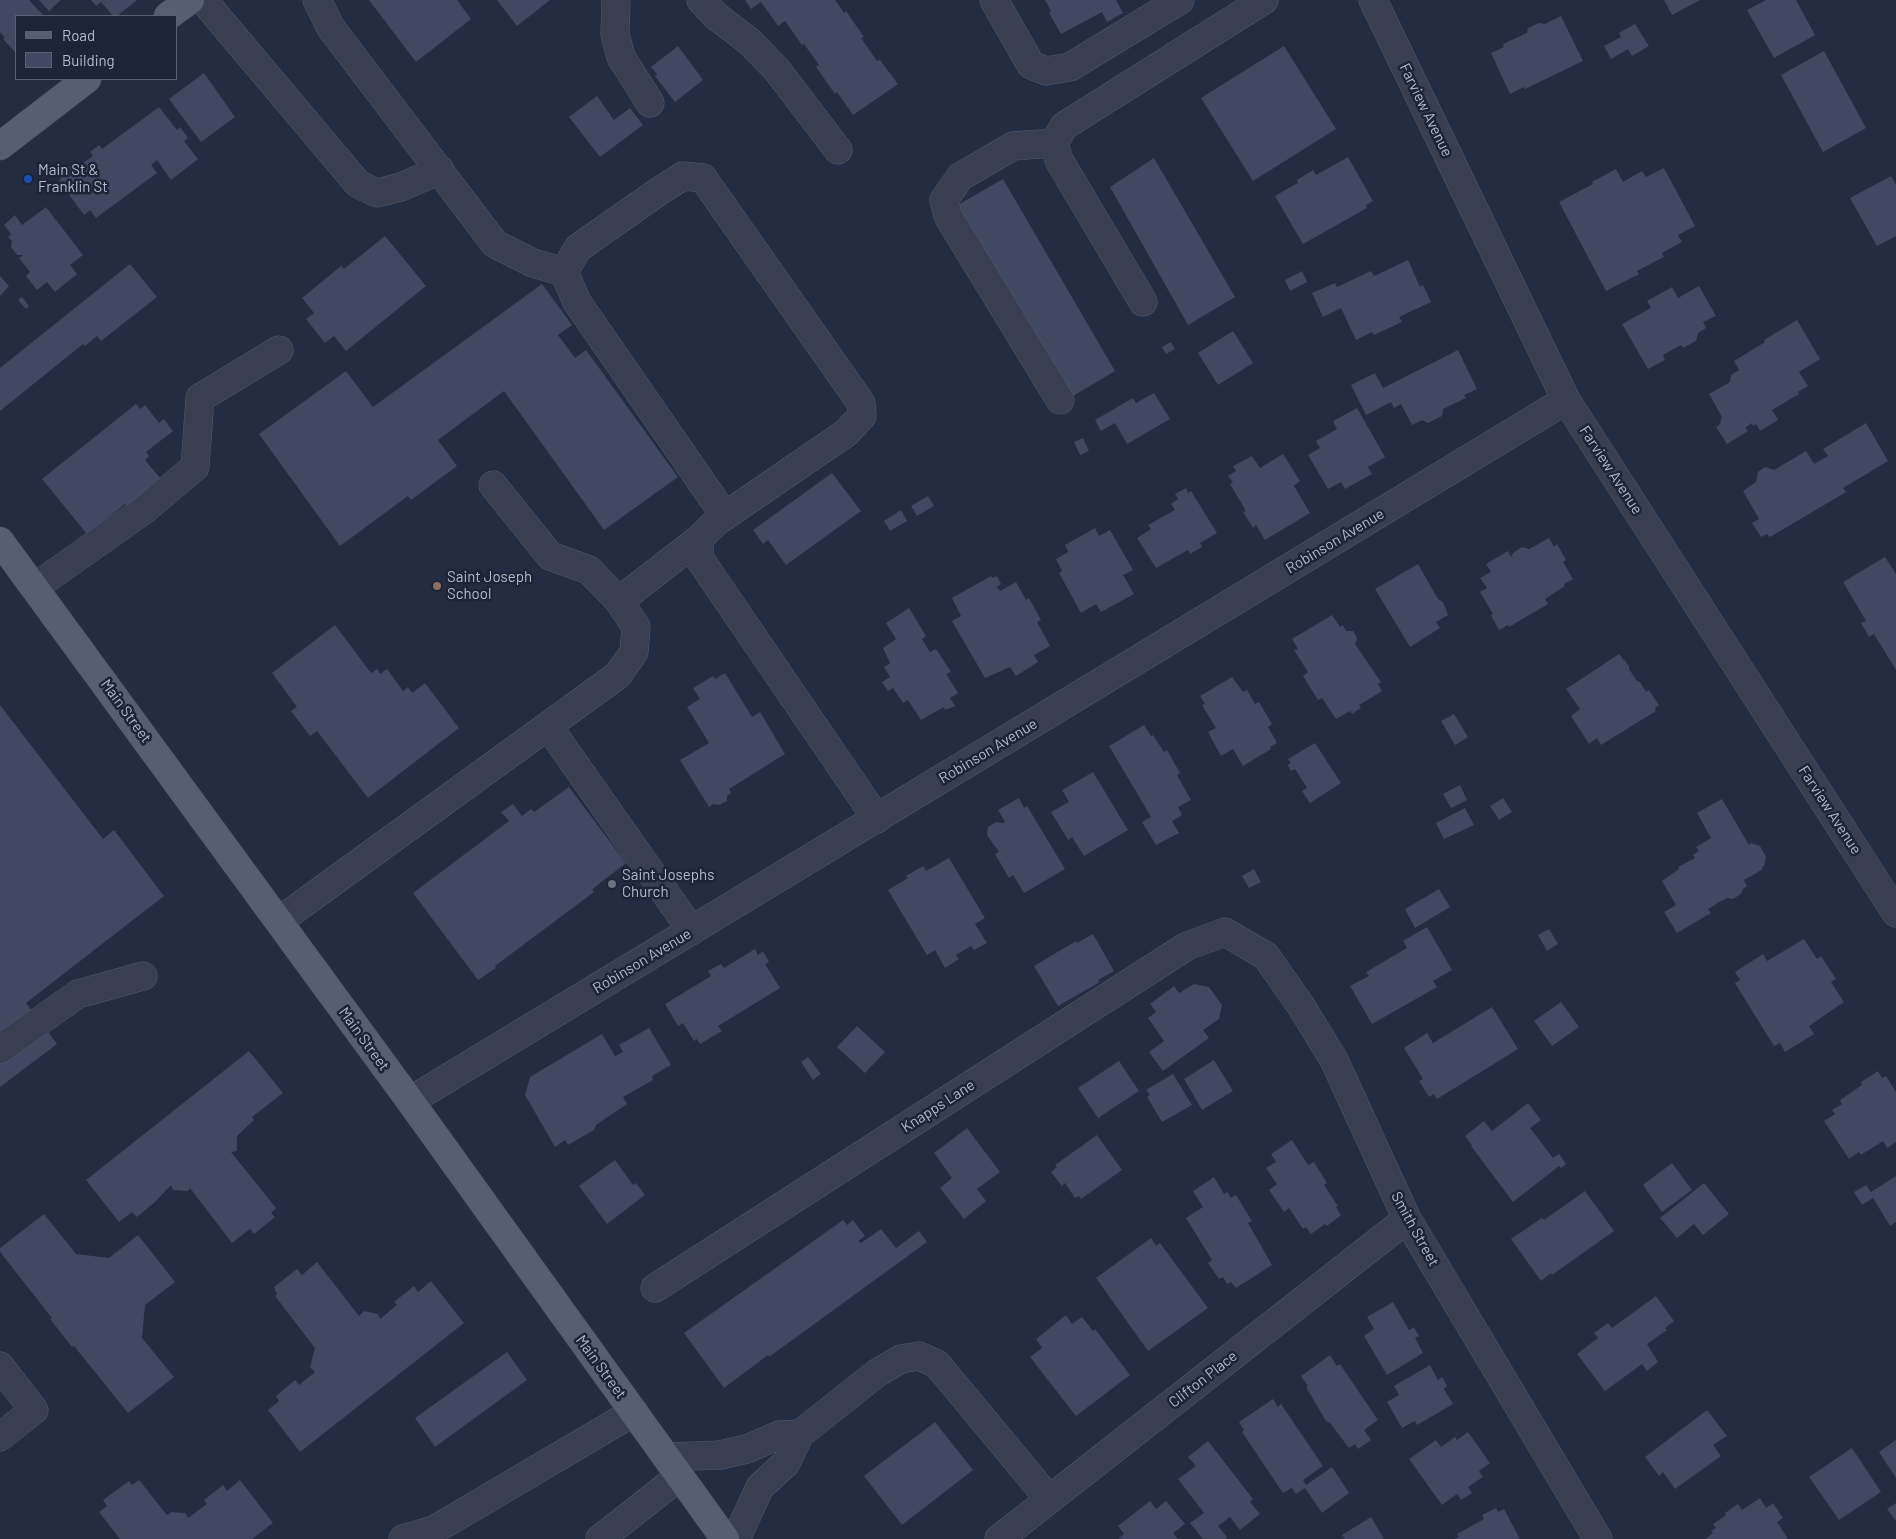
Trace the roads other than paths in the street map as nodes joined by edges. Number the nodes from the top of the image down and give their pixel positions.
1 (190, 0) edge
2 (203, 0) edge
3 (317, 0) edge
4 (616, 0) edge
5 (701, 0) edge
6 (994, 0) edge
7 (1180, 0) edge
8 (1264, 0) edge
9 (1373, 0) edge
10 (169, 15) edge
11 (86, 80) edge
12 (650, 103) dead end
13 (1054, 143) junction
14 (0, 146) edge
15 (838, 150) dead end
16 (440, 170) junction
17 (564, 272) junction
18 (1144, 302) dead end
19 (279, 350) dead end
20 (1060, 400) dead end
21 (1566, 400) junction
22 (493, 485) dead end
23 (726, 516) junction
24 (699, 539) junction
25 (0, 541) edge
26 (35, 588) junction
27 (619, 601) junction
28 (548, 726) junction
29 (877, 819) junction
30 (1896, 913) edge
31 (279, 922) junction
32 (692, 930) junction
33 (1225, 932) joint
34 (143, 976) dead end
35 (0, 1049) edge
36 (410, 1101) junction
37 (1407, 1219) junction
38 (655, 1288) dead end
39 (0, 1366) edge
40 (634, 1412) junction
41 (800, 1434) junction
42 (0, 1437) edge
43 (673, 1467) junction
44 (1049, 1499) junction
45 (403, 1539) edge
46 (600, 1539) edge
47 (725, 1539) edge
48 (736, 1539) edge
49 (999, 1539) edge
50 (1598, 1539) edge

1 - 10 main road
2 - 16 street
3 - 16 street
4 - 12 street
5 - 15 street
6 - 7 street
8 - 13 street
9 - 21 street, Farview Avenue
11 - 14 main road
13 - 18 street
13 - 20 street
16 - 17 street
17 - 23 street
17 - 23 street
19 - 26 street
21 - 29 street, Robinson Avenue
21 - 30 street, Farview Avenue
22 - 27 street
23 - 24 street
24 - 27 street
24 - 29 street
25 - 26 main road, Main Street
26 - 31 main road, Main Street
27 - 28 street
28 - 31 street
28 - 32 street
29 - 32 street, Robinson Avenue
31 - 36 main road, Main Street
32 - 36 street, Robinson Avenue
33 - 37 street, Smith Street
33 - 38 street, Knapps Lane
34 - 35 street
36 - 40 main road, Main Street
37 - 44 street, Clifton Place
37 - 50 street, Smith Street
39 - 42 street
40 - 43 main road, Main Street
40 - 45 street
41 - 43 street
41 - 44 street
41 - 48 street
43 - 46 street
43 - 47 main road, Main Street
44 - 49 street, Clifton Place

